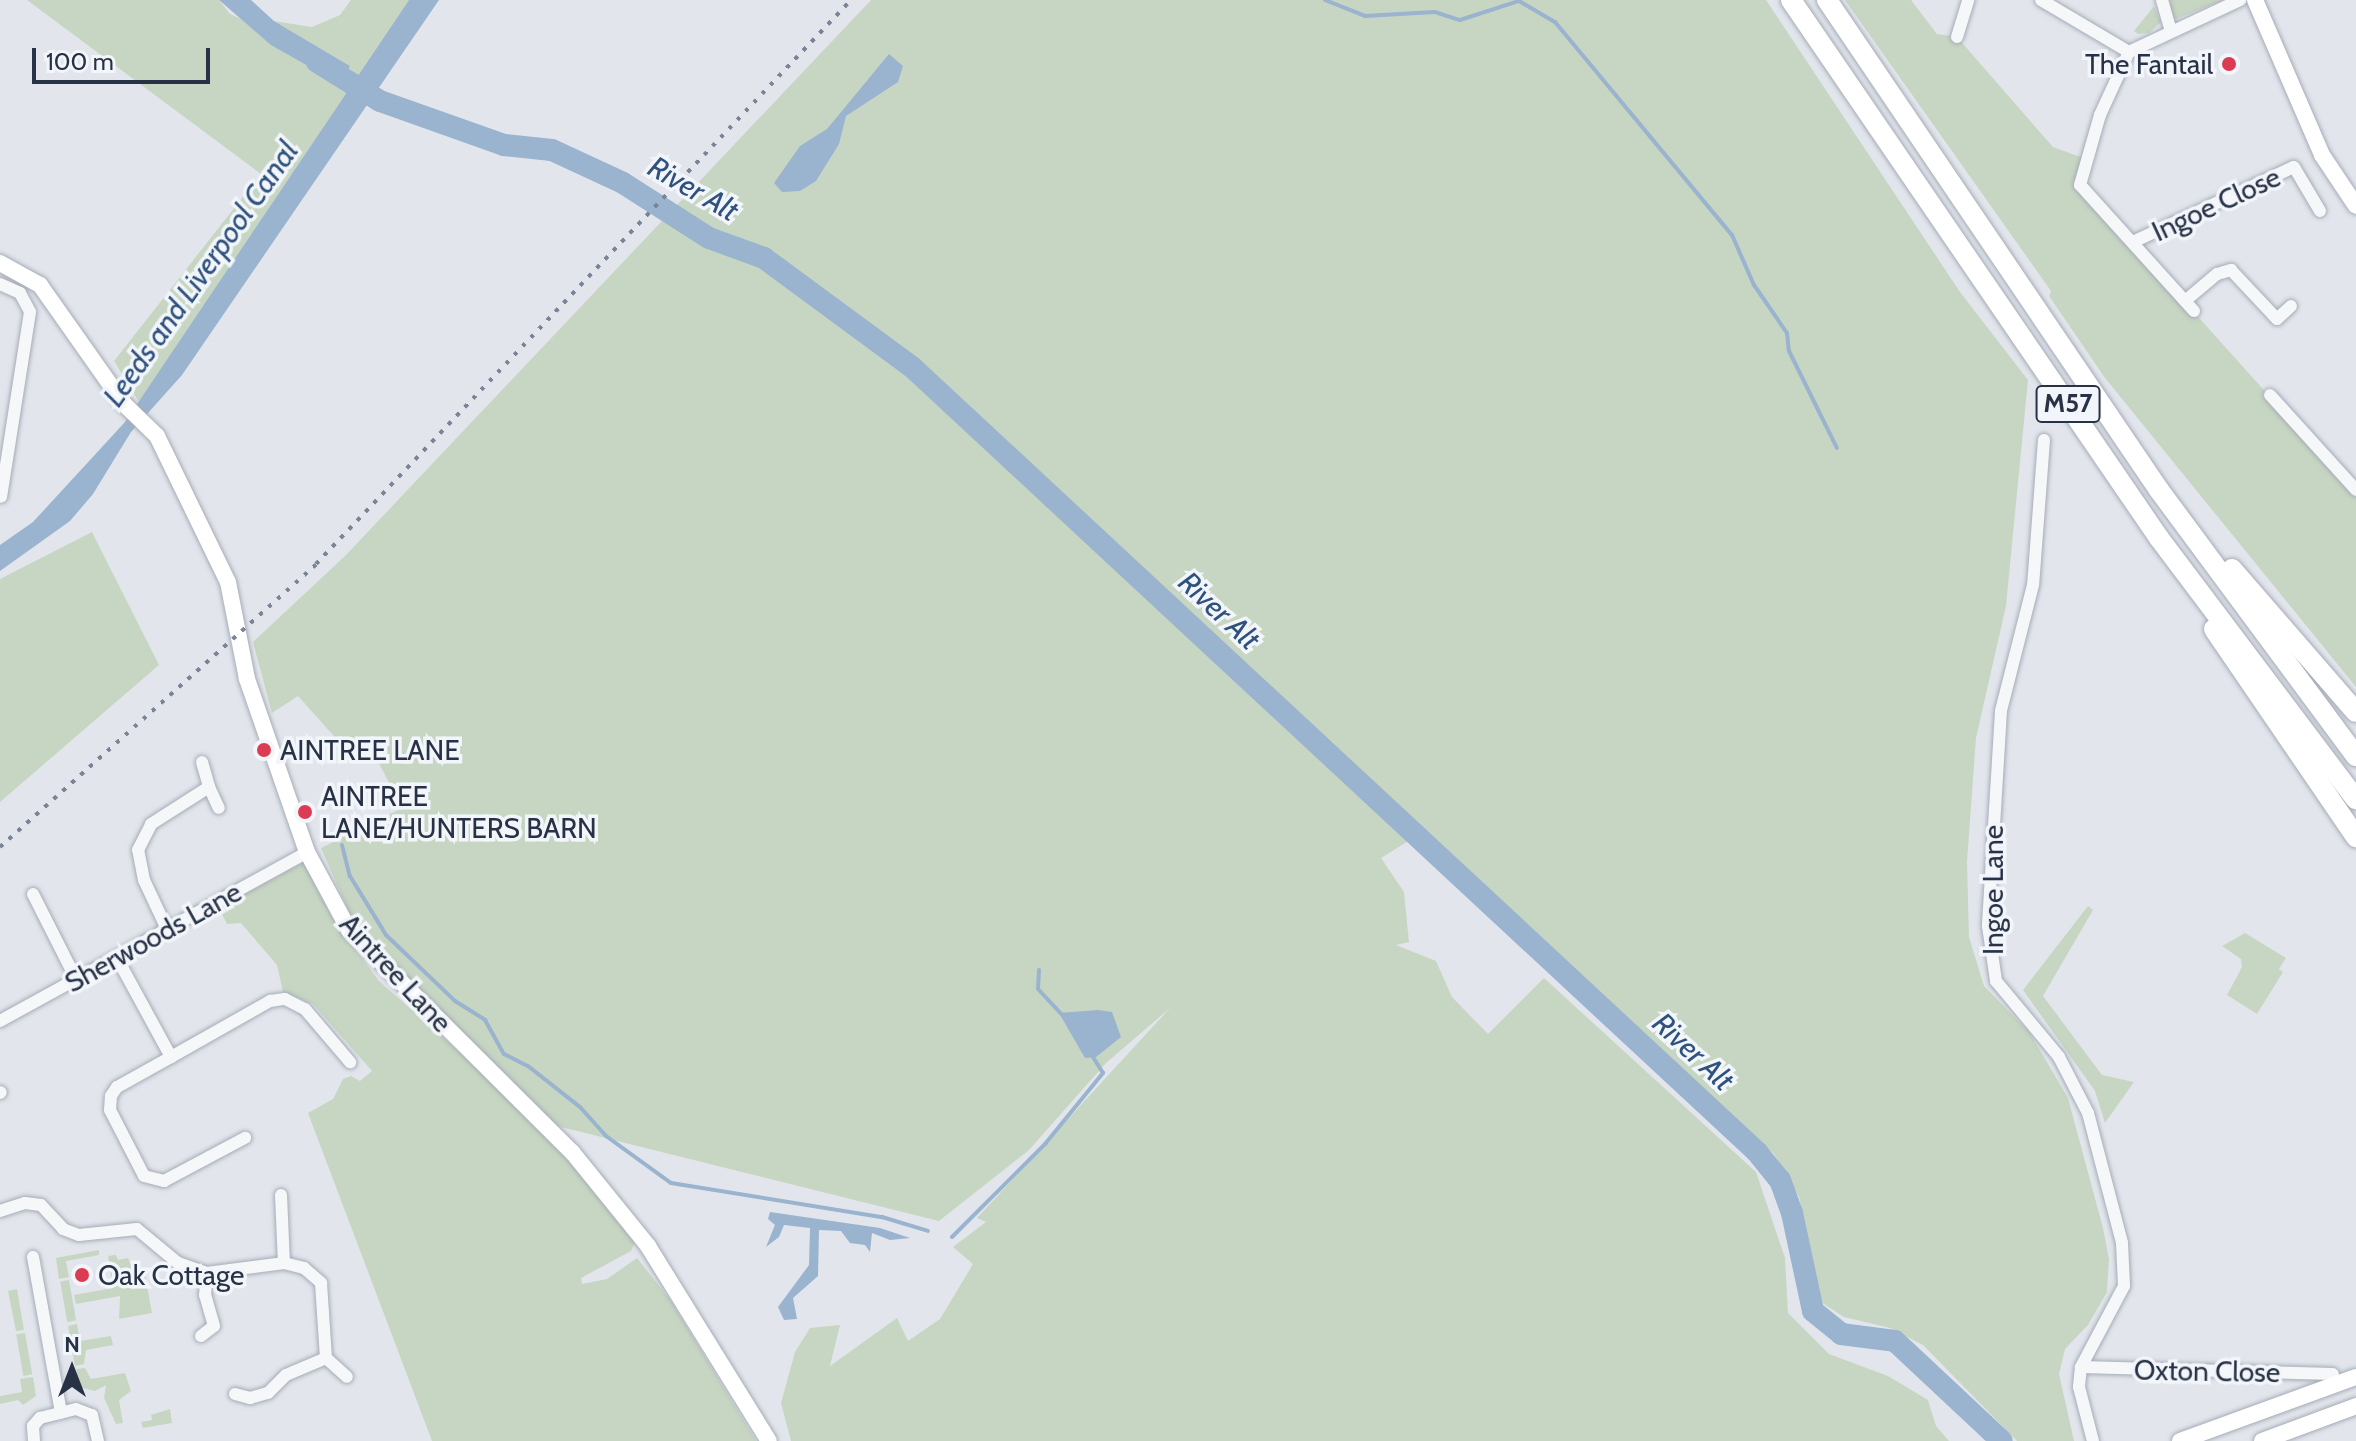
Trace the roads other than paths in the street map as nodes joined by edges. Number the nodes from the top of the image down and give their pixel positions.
1 (1791, 0) edge
2 (1827, 0) edge
3 (1968, 0) edge
4 (2041, 0) edge
5 (2162, 0) edge
6 (2240, 0) edge
7 (2255, 0) edge
8 (2171, 32) junction
9 (1957, 37) dead end
10 (2129, 52) junction
11 (2356, 206) edge
12 (2320, 211) dead end
13 (2135, 241) junction
14 (0, 263) edge
15 (0, 284) edge
16 (2291, 306) dead end
17 (2270, 395) dead end
18 (2044, 440) dead end
19 (2159, 490) junction
20 (2356, 490) edge
21 (1, 497) edge
22 (2159, 538) junction
23 (2356, 712) edge
24 (2356, 756) edge
25 (202, 762) dead end
26 (209, 787) junction
27 (2356, 799) edge
28 (219, 808) dead end
29 (2356, 837) edge
30 (307, 852) junction
31 (33, 894) dead end
32 (166, 927) junction
33 (117, 958) junction
34 (76, 979) junction
35 (0, 1021) edge
36 (171, 1057) junction
37 (350, 1062) dead end
38 (245, 1138) dead end
39 (281, 1195) dead end
40 (0, 1211) edge
41 (33, 1257) dead end
42 (284, 1263) junction
43 (207, 1273) junction
44 (201, 1336) dead end
45 (326, 1358) junction
46 (2081, 1367) junction
47 (2333, 1374) dead end
48 (347, 1377) dead end
49 (2356, 1377) edge
50 (235, 1394) dead end
51 (2356, 1406) edge
52 (61, 1412) junction
53 (34, 1441) edge
54 (98, 1441) edge
55 (769, 1441) edge
56 (2093, 1441) edge
57 (2180, 1441) edge
58 (2262, 1441) edge

1 - 22 highway, M57
2 - 19 highway, M57
3 - 9 street
4 - 10 street
5 - 8 street
6 - 8 street
7 - 11 main road
8 - 10 street
10 - 13 street
12 - 13 street, Ingoe Close
13 - 16 street
14 - 30 main road, Aintree Lane
15 - 21 street
17 - 20 street
18 - 46 street, Ingoe Lane
19 - 23 highway, M57
19 - 24 highway, M57
22 - 27 highway, M57
22 - 29 highway, M57
25 - 26 street
26 - 28 street
26 - 32 street
30 - 32 street, Sherwoods Lane
30 - 55 main road, Aintree Lane
31 - 34 street
32 - 33 street, Sherwoods Lane
33 - 34 street, Sherwoods Lane
33 - 36 street
34 - 35 street, Sherwoods Lane
36 - 37 street
36 - 38 street
39 - 42 street
40 - 43 street
41 - 52 street
42 - 43 street
42 - 45 street
43 - 44 street
45 - 48 street
45 - 50 street
46 - 47 street, Oxton Close
46 - 56 street
49 - 57 main road
51 - 58 main road
52 - 53 street
52 - 54 street

